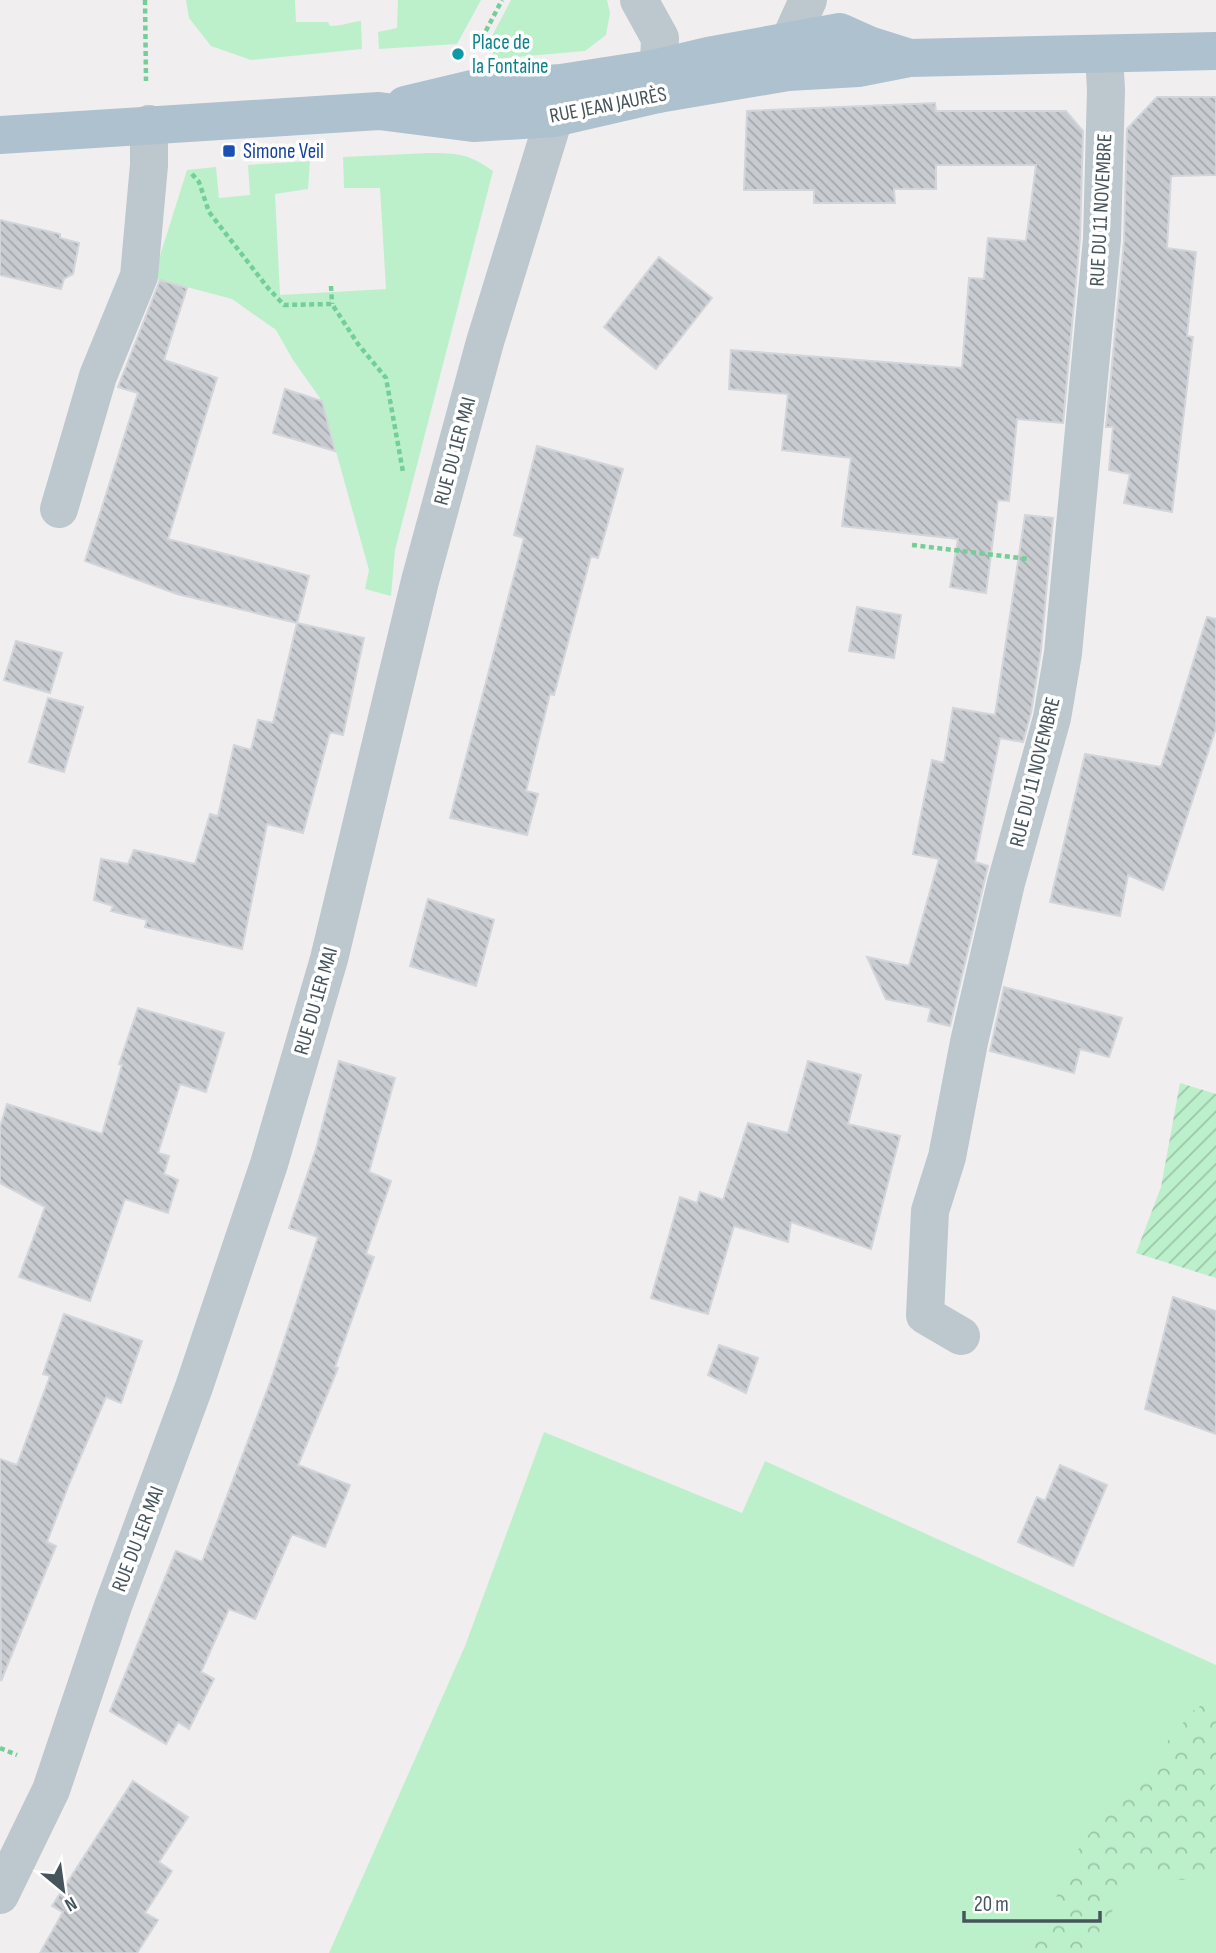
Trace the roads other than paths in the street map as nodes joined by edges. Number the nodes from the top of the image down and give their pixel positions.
1 (639, 0) edge
2 (808, 0) edge
3 (1216, 51) edge
4 (1104, 54) junction
5 (789, 57) junction
6 (658, 81) junction
7 (557, 100) junction
8 (149, 124) junction
9 (0, 135) edge
10 (59, 509) dead end
11 (961, 1336) dead end
12 (0, 1895) edge

1 - 6 street
2 - 5 street
3 - 4 main road, RUE JEAN JAURÈS
4 - 5 main road, RUE JEAN JAURÈS
4 - 11 street, RUE DU 11 NOVEMBRE
5 - 6 main road, RUE JEAN JAURÈS
6 - 7 main road, RUE JEAN JAURÈS
7 - 8 main road, RUE JEAN JAURÈS
7 - 12 street, RUE DU 1ER MAI
8 - 9 main road
8 - 10 street

